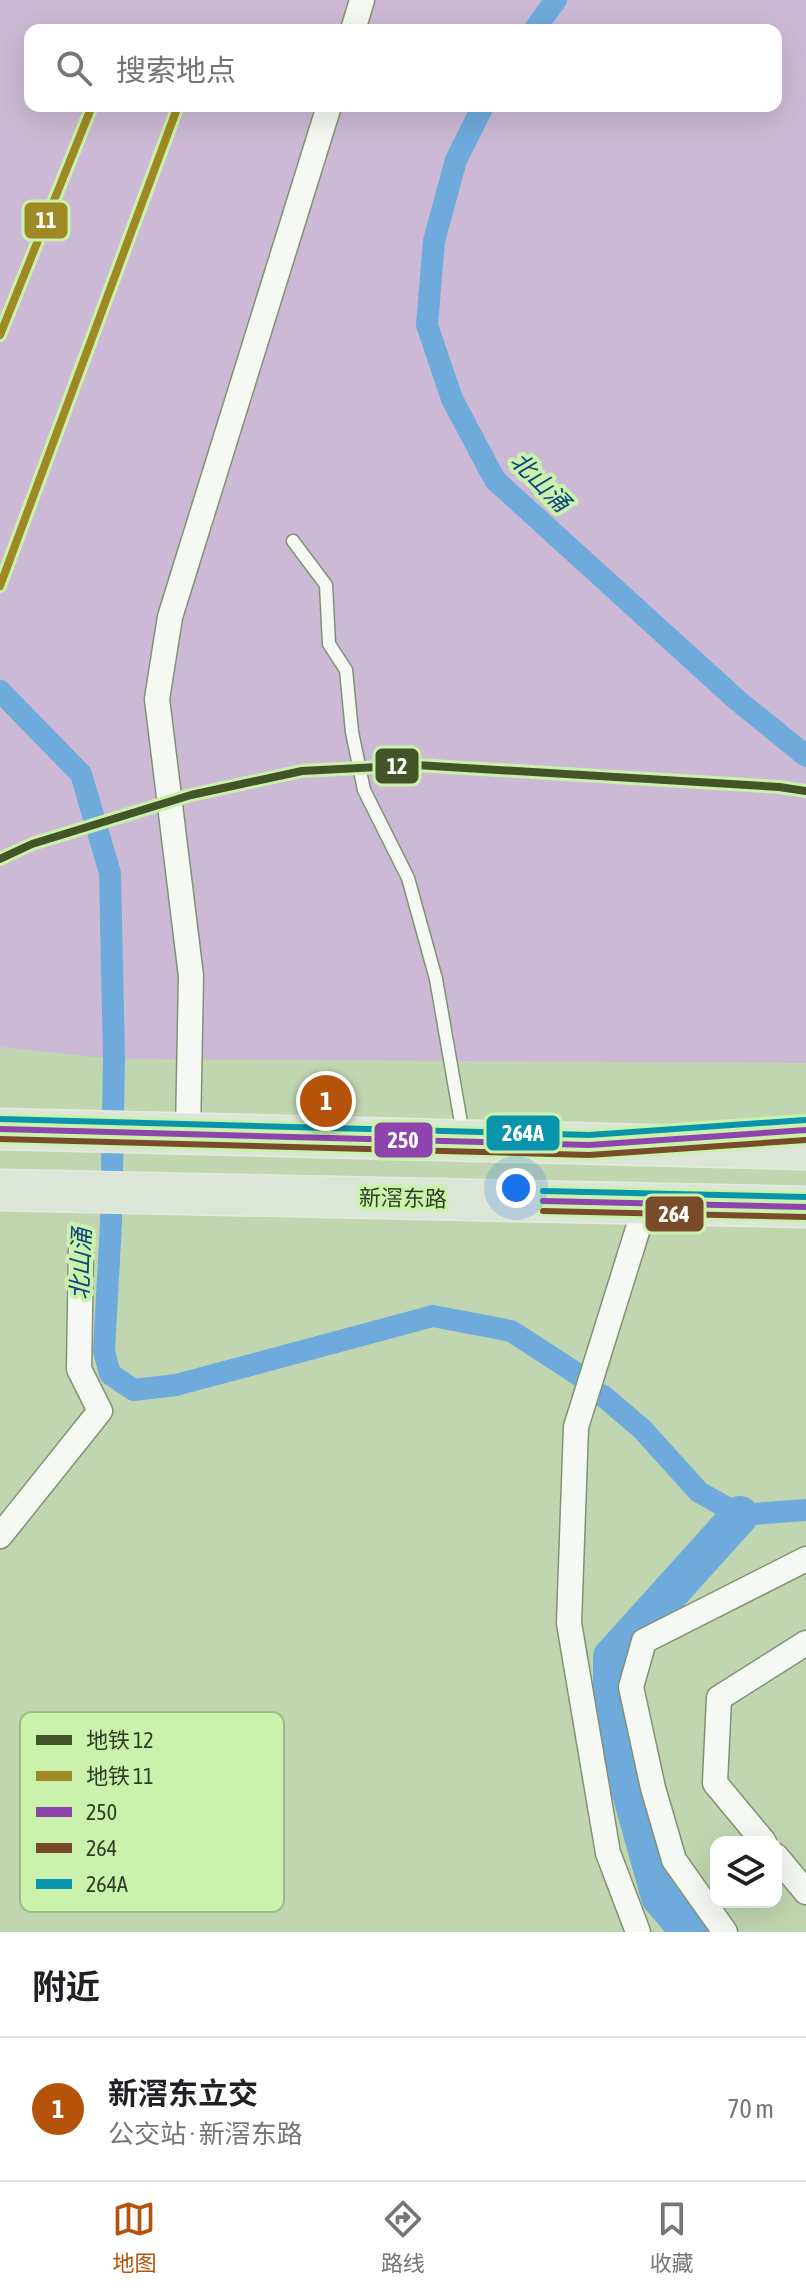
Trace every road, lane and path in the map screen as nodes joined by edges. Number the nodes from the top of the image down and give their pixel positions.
1 (362, 0) edge
2 (355, 24) edge
3 (327, 112) edge
4 (293, 541) dead end
5 (0, 1129) edge
6 (806, 1130) edge
7 (171, 1133) junction
8 (465, 1141) junction
9 (589, 1145) junction
10 (806, 1149) edge
11 (0, 1190) edge
12 (646, 1203) junction
13 (806, 1207) edge
14 (81, 1250) dead end
15 (0, 1536) edge
16 (802, 1569) edge
17 (806, 1643) edge
18 (759, 1836) edge
19 (782, 1863) edge
20 (806, 1892) edge
21 (638, 1932) edge
22 (725, 1932) edge

1 - 2 street
3 - 7 street
4 - 8 lane
5 - 7 highway
6 - 9 highway
7 - 8 highway
8 - 9 highway
9 - 10 highway
11 - 12 highway, 新滘东路
12 - 13 highway, 新滘东路
12 - 21 street
14 - 15 street
16 - 22 street
17 - 18 street
19 - 20 street

